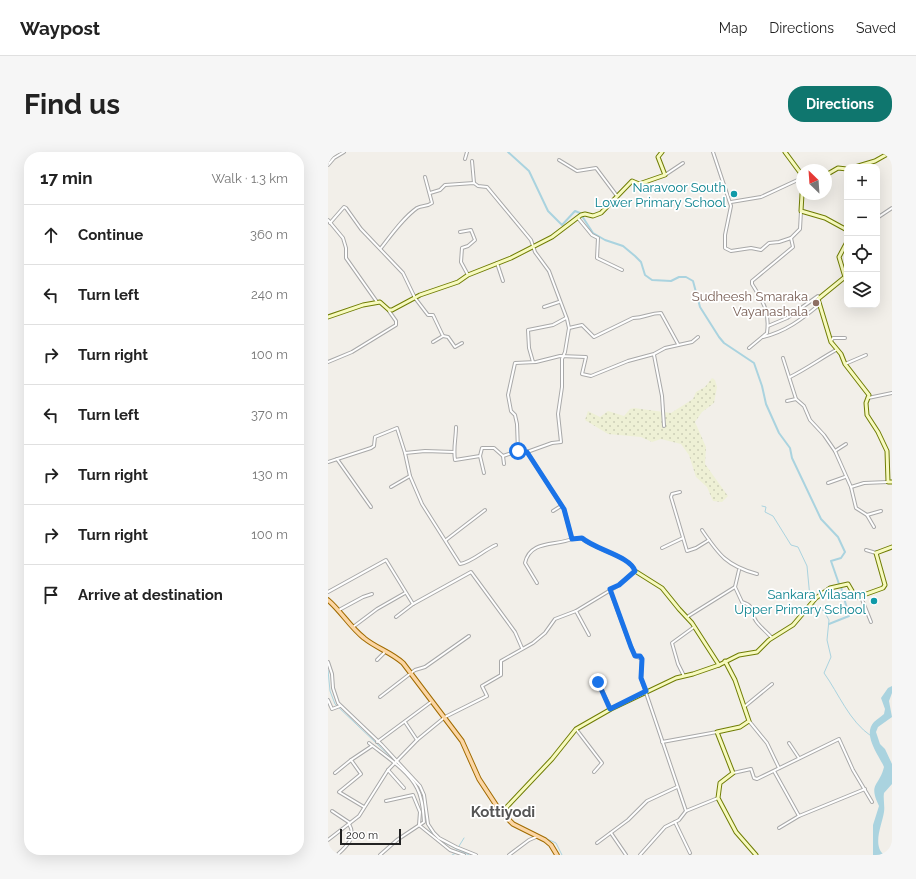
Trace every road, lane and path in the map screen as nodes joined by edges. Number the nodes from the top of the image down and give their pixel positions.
1 (344, 152) edge
2 (467, 152) edge
3 (662, 152) edge
4 (713, 152) edge
5 (784, 152) edge
6 (890, 152) edge
7 (465, 159) dead end
8 (559, 160) dead end
9 (472, 161) dead end
10 (683, 163) dead end
11 (864, 164) edge
12 (328, 165) edge
13 (796, 167) edge
14 (844, 169) edge
15 (832, 172) edge
16 (665, 175) junction
17 (425, 177) dead end
18 (796, 181) edge
19 (474, 184) junction
20 (430, 193) junction
21 (617, 196) junction
22 (802, 200) edge
23 (731, 202) junction
24 (892, 208) edge
25 (801, 211) junction
26 (880, 216) edge
27 (578, 218) junction
28 (328, 220) edge
29 (330, 223) junction
30 (844, 228) edge
31 (460, 232) dead end
32 (791, 238) junction
33 (533, 246) junction
34 (381, 248) junction
35 (844, 248) edge
36 (497, 263) junction
37 (622, 270) dead end
38 (468, 275) junction
39 (503, 281) dead end
40 (818, 296) junction
41 (415, 298) junction
42 (377, 302) junction
43 (559, 302) junction
44 (820, 304) junction
45 (544, 307) dead end
46 (389, 310) junction
47 (328, 317) edge
48 (566, 318) junction
49 (768, 326) junction
50 (569, 328) junction
51 (443, 336) junction
52 (698, 337) dead end
53 (762, 338) junction
54 (844, 338) dead end
55 (433, 342) dead end
56 (830, 342) junction
57 (462, 343) dead end
58 (678, 344) junction
59 (748, 348) dead end
60 (836, 350) junction
61 (654, 354) junction
62 (564, 355) junction
63 (866, 355) dead end
64 (782, 358) dead end
65 (328, 362) edge
66 (533, 362) junction
67 (845, 364) junction
68 (790, 377) junction
69 (892, 393) edge
70 (868, 398) junction
71 (796, 399) junction
72 (787, 401) dead end
73 (664, 426) dead end
74 (456, 427) dead end
75 (846, 444) dead end
76 (518, 451) junction
77 (835, 451) junction
78 (454, 452) junction
79 (527, 452) junction
80 (405, 453) junction
81 (480, 456) junction
82 (503, 456) junction
83 (337, 459) junction
84 (328, 462) edge
85 (504, 464) dead end
86 (484, 473) dead end
87 (410, 476) junction
88 (845, 478) junction
89 (890, 482) edge
90 (828, 483) dead end
91 (391, 487) dead end
92 (851, 487) junction
93 (680, 492) dead end
94 (561, 506) junction
95 (371, 507) dead end
96 (485, 510) dead end
97 (553, 511) dead end
98 (881, 511) dead end
99 (867, 515) junction
100 (874, 527) dead end
101 (702, 530) dead end
102 (683, 538) junction
103 (572, 539) junction
104 (446, 540) junction
105 (709, 540) junction
106 (496, 545) dead end
107 (892, 547) edge
108 (662, 548) dead end
109 (866, 550) dead end
110 (876, 553) junction
111 (739, 570) junction
112 (635, 571) junction
113 (757, 574) dead end
114 (537, 583) dead end
115 (735, 587) junction
116 (610, 589) junction
117 (328, 592) edge
118 (405, 593) junction
119 (372, 594) dead end
120 (861, 596) junction
121 (328, 600) edge
122 (413, 604) junction
123 (338, 610) junction
124 (576, 611) junction
125 (396, 617) dead end
126 (687, 617) junction
127 (871, 622) dead end
128 (353, 627) junction
129 (694, 627) junction
130 (589, 634) dead end
131 (469, 636) dead end
132 (772, 638) junction
133 (522, 648) junction
134 (386, 651) junction
135 (377, 660) dead end
136 (725, 661) junction
137 (328, 662) edge
138 (719, 665) junction
139 (409, 674) junction
140 (684, 677) junction
141 (598, 682) dead end
142 (772, 684) dead end
143 (646, 691) junction
144 (380, 697) dead end
145 (328, 700) edge
146 (431, 702) junction
147 (340, 706) junction
148 (744, 707) junction
149 (332, 709) junction
150 (610, 709) junction
151 (328, 712) edge
152 (445, 717) junction
153 (749, 721) junction
154 (405, 722) junction
155 (576, 729) junction
156 (717, 732) junction
157 (417, 740) junction
158 (377, 742) junction
159 (662, 742) junction
160 (369, 743) dead end
161 (789, 743) dead end
162 (372, 746) junction
163 (800, 758) junction
164 (351, 760) junction
165 (396, 760) junction
166 (394, 763) junction
167 (779, 768) junction
168 (388, 770) junction
169 (774, 770) junction
170 (594, 772) dead end
171 (335, 773) dead end
172 (733, 773) junction
173 (677, 787) junction
174 (404, 788) dead end
175 (865, 789) junction
176 (718, 798) junction
177 (386, 801) dead end
178 (872, 802) dead end
179 (364, 807) junction
180 (332, 811) dead end
181 (686, 811) junction
182 (502, 812) junction
183 (799, 816) junction
184 (675, 822) junction
185 (350, 823) junction
186 (419, 825) junction
187 (779, 828) dead end
188 (611, 833) junction
189 (536, 837) junction
190 (328, 839) edge
191 (597, 844) dead end
192 (690, 852) dead end
193 (337, 855) edge
194 (380, 855) edge
195 (464, 855) edge
196 (476, 855) edge
197 (509, 855) edge
198 (557, 855) edge
199 (626, 855) edge
200 (640, 855) edge
201 (756, 855) edge

1 - 12 street
2 - 7 street
3 - 16 street
4 - 23 street
5 - 13 street
6 - 11 street
8 - 21 street
9 - 19 street
10 - 16 street
14 - 15 street
16 - 21 street
17 - 20 street
18 - 23 street
19 - 20 street
19 - 33 street
20 - 34 street
21 - 27 street
22 - 25 street
23 - 32 street
24 - 26 street
25 - 30 street
25 - 32 street
27 - 33 street
27 - 37 street
28 - 29 street
29 - 34 street
29 - 42 street
31 - 38 street
32 - 49 street
33 - 36 street
33 - 43 street
34 - 41 street
35 - 40 street
36 - 38 street
36 - 39 street
38 - 41 street
40 - 44 street
40 - 49 street
41 - 46 street
41 - 51 street
42 - 46 street
42 - 47 street
43 - 45 street
43 - 48 street
44 - 53 street
44 - 56 street
46 - 65 street
48 - 50 street
48 - 66 street
49 - 53 street
50 - 58 street
50 - 62 street
51 - 55 street
51 - 57 street
52 - 58 street
53 - 59 street
54 - 56 street
56 - 60 street
58 - 61 street
60 - 67 street
60 - 68 street
61 - 62 street
61 - 73 street
62 - 66 street
62 - 79 street
63 - 67 street
64 - 68 street
66 - 76 street
67 - 70 street
68 - 71 street
69 - 70 street
70 - 89 street
71 - 72 street
71 - 77 street
74 - 78 street
75 - 77 street
76 - 79 street
76 - 82 street
77 - 88 street
78 - 80 street
78 - 81 street
79 - 94 street
80 - 83 street
80 - 87 street
81 - 82 street
81 - 86 street
82 - 85 street
83 - 84 street
83 - 95 street
87 - 91 street
87 - 104 street
88 - 90 street
88 - 92 street
89 - 92 street
92 - 99 street
93 - 102 street
94 - 97 street
94 - 103 street
96 - 104 street
98 - 99 street
99 - 100 street
101 - 105 street
102 - 105 street
102 - 108 street
103 - 112 street
103 - 114 street
104 - 106 street
105 - 111 street
107 - 110 street
109 - 110 street
110 - 120 street
111 - 113 street
111 - 115 street
112 - 116 street
112 - 126 street
115 - 126 street
115 - 132 street
116 - 124 street
116 - 143 street
117 - 118 street
118 - 122 street
118 - 128 street
119 - 123 street
120 - 127 street
120 - 132 street
121 - 123 main road
122 - 125 street
122 - 133 street
123 - 128 main road
124 - 130 street
124 - 133 street
126 - 129 street
128 - 134 main road
129 - 138 street
129 - 140 street
131 - 139 street
132 - 136 street
133 - 152 street
134 - 135 street
134 - 139 main road
136 - 138 street
136 - 148 street
137 - 147 street
138 - 140 street
139 - 144 street
139 - 146 main road
140 - 143 street
141 - 150 street
142 - 148 street
143 - 150 street
143 - 159 street
145 - 149 street
146 - 152 main road
146 - 154 street
147 - 149 street
147 - 158 street
148 - 153 street
149 - 151 street
150 - 155 street
152 - 157 street
152 - 182 main road
153 - 156 street
153 - 167 street
154 - 157 street
154 - 158 street
155 - 170 street
155 - 182 street
156 - 159 street
156 - 172 street
157 - 165 street
158 - 165 street
159 - 173 street
160 - 162 street
161 - 163 street
162 - 164 street
162 - 166 street
163 - 167 street
163 - 175 street
164 - 171 street
164 - 179 street
165 - 166 street
165 - 196 street
166 - 168 street
166 - 186 street
167 - 169 street
168 - 174 street
168 - 179 street
169 - 172 street
169 - 183 street
172 - 176 street
173 - 181 street
173 - 188 street
175 - 178 street
175 - 183 street
176 - 181 street
176 - 201 street
177 - 186 street
179 - 185 street
180 - 185 street
181 - 184 street
182 - 189 main road
183 - 187 street
184 - 192 street
184 - 200 street
185 - 190 street
185 - 193 street
186 - 194 street
186 - 195 street
188 - 191 street
188 - 199 street
189 - 197 street
189 - 198 main road

